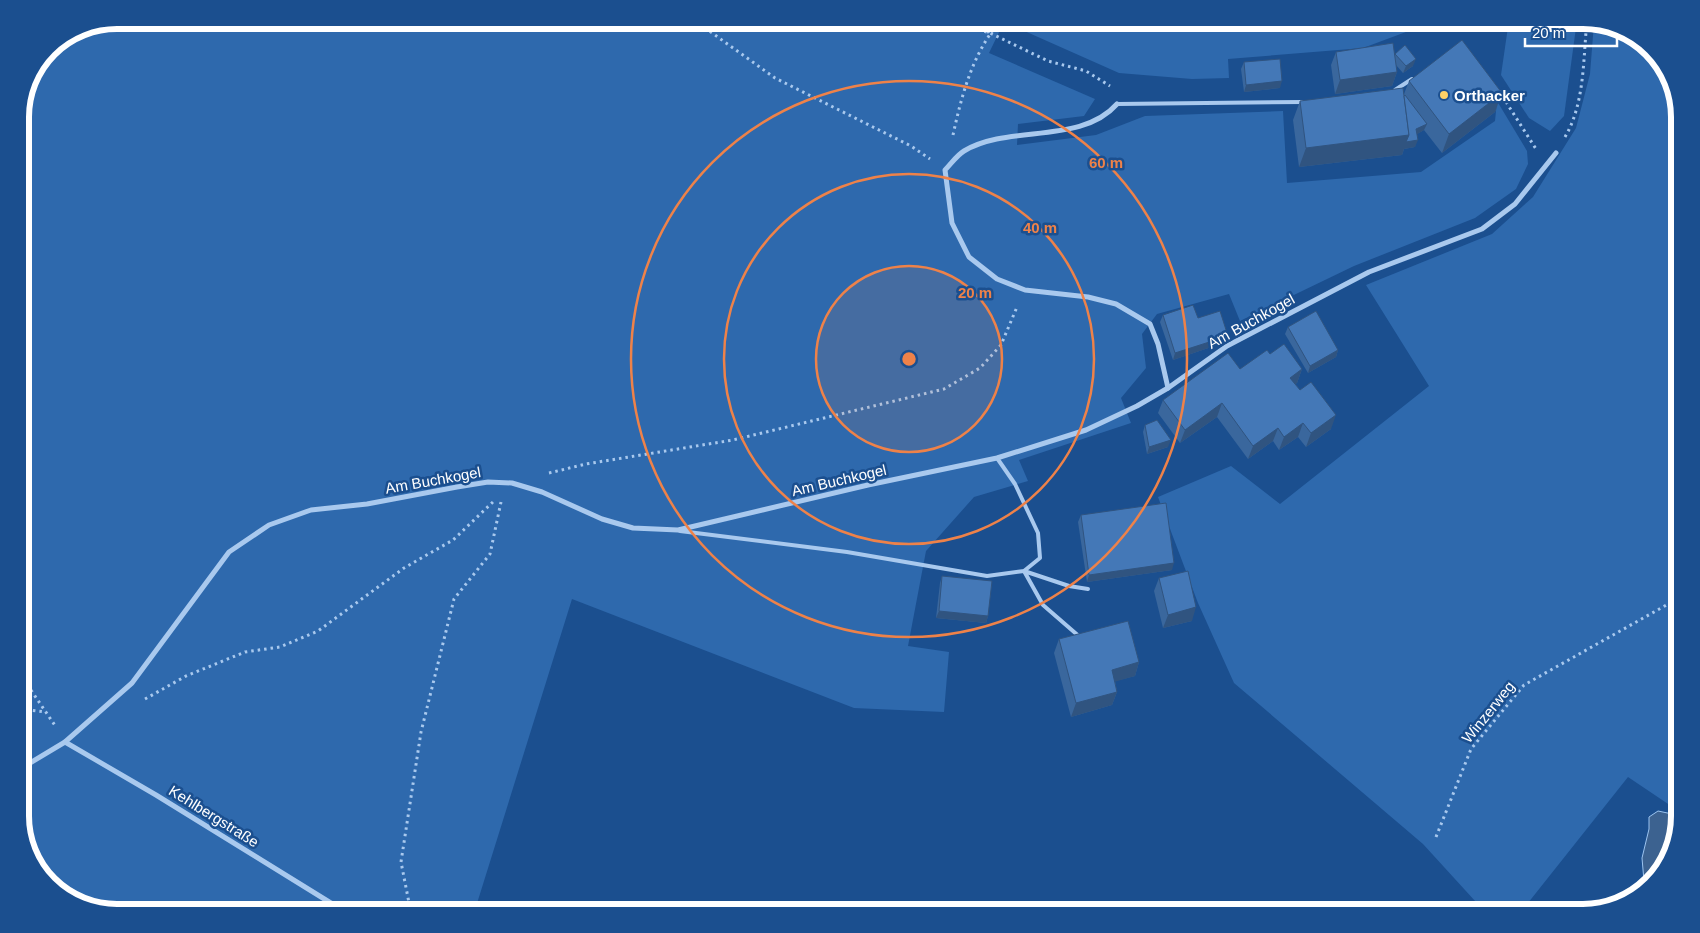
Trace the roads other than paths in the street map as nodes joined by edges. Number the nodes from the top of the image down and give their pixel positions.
1 (1416, 77) edge
2 (1391, 93) edge
3 (1306, 102) edge
4 (1117, 104) joint
5 (1556, 153) road end
6 (1168, 388) junction
7 (997, 458) junction
8 (678, 530) junction
9 (1024, 571) junction
10 (1088, 589) dead end
11 (1088, 644) edge
12 (65, 742) junction
13 (29, 764) edge
14 (332, 904) edge

1 - 2 lane
3 - 4 lane
4 - 6 street
5 - 6 street, Am Buchkogel
6 - 7 street, Am Buchkogel
7 - 8 street, Am Buchkogel
7 - 9 lane
8 - 9 lane
8 - 12 street, Am Buchkogel
9 - 10 lane
9 - 11 lane
12 - 13 street, Am Buchkogel
12 - 14 street, Kehlbergstraße

